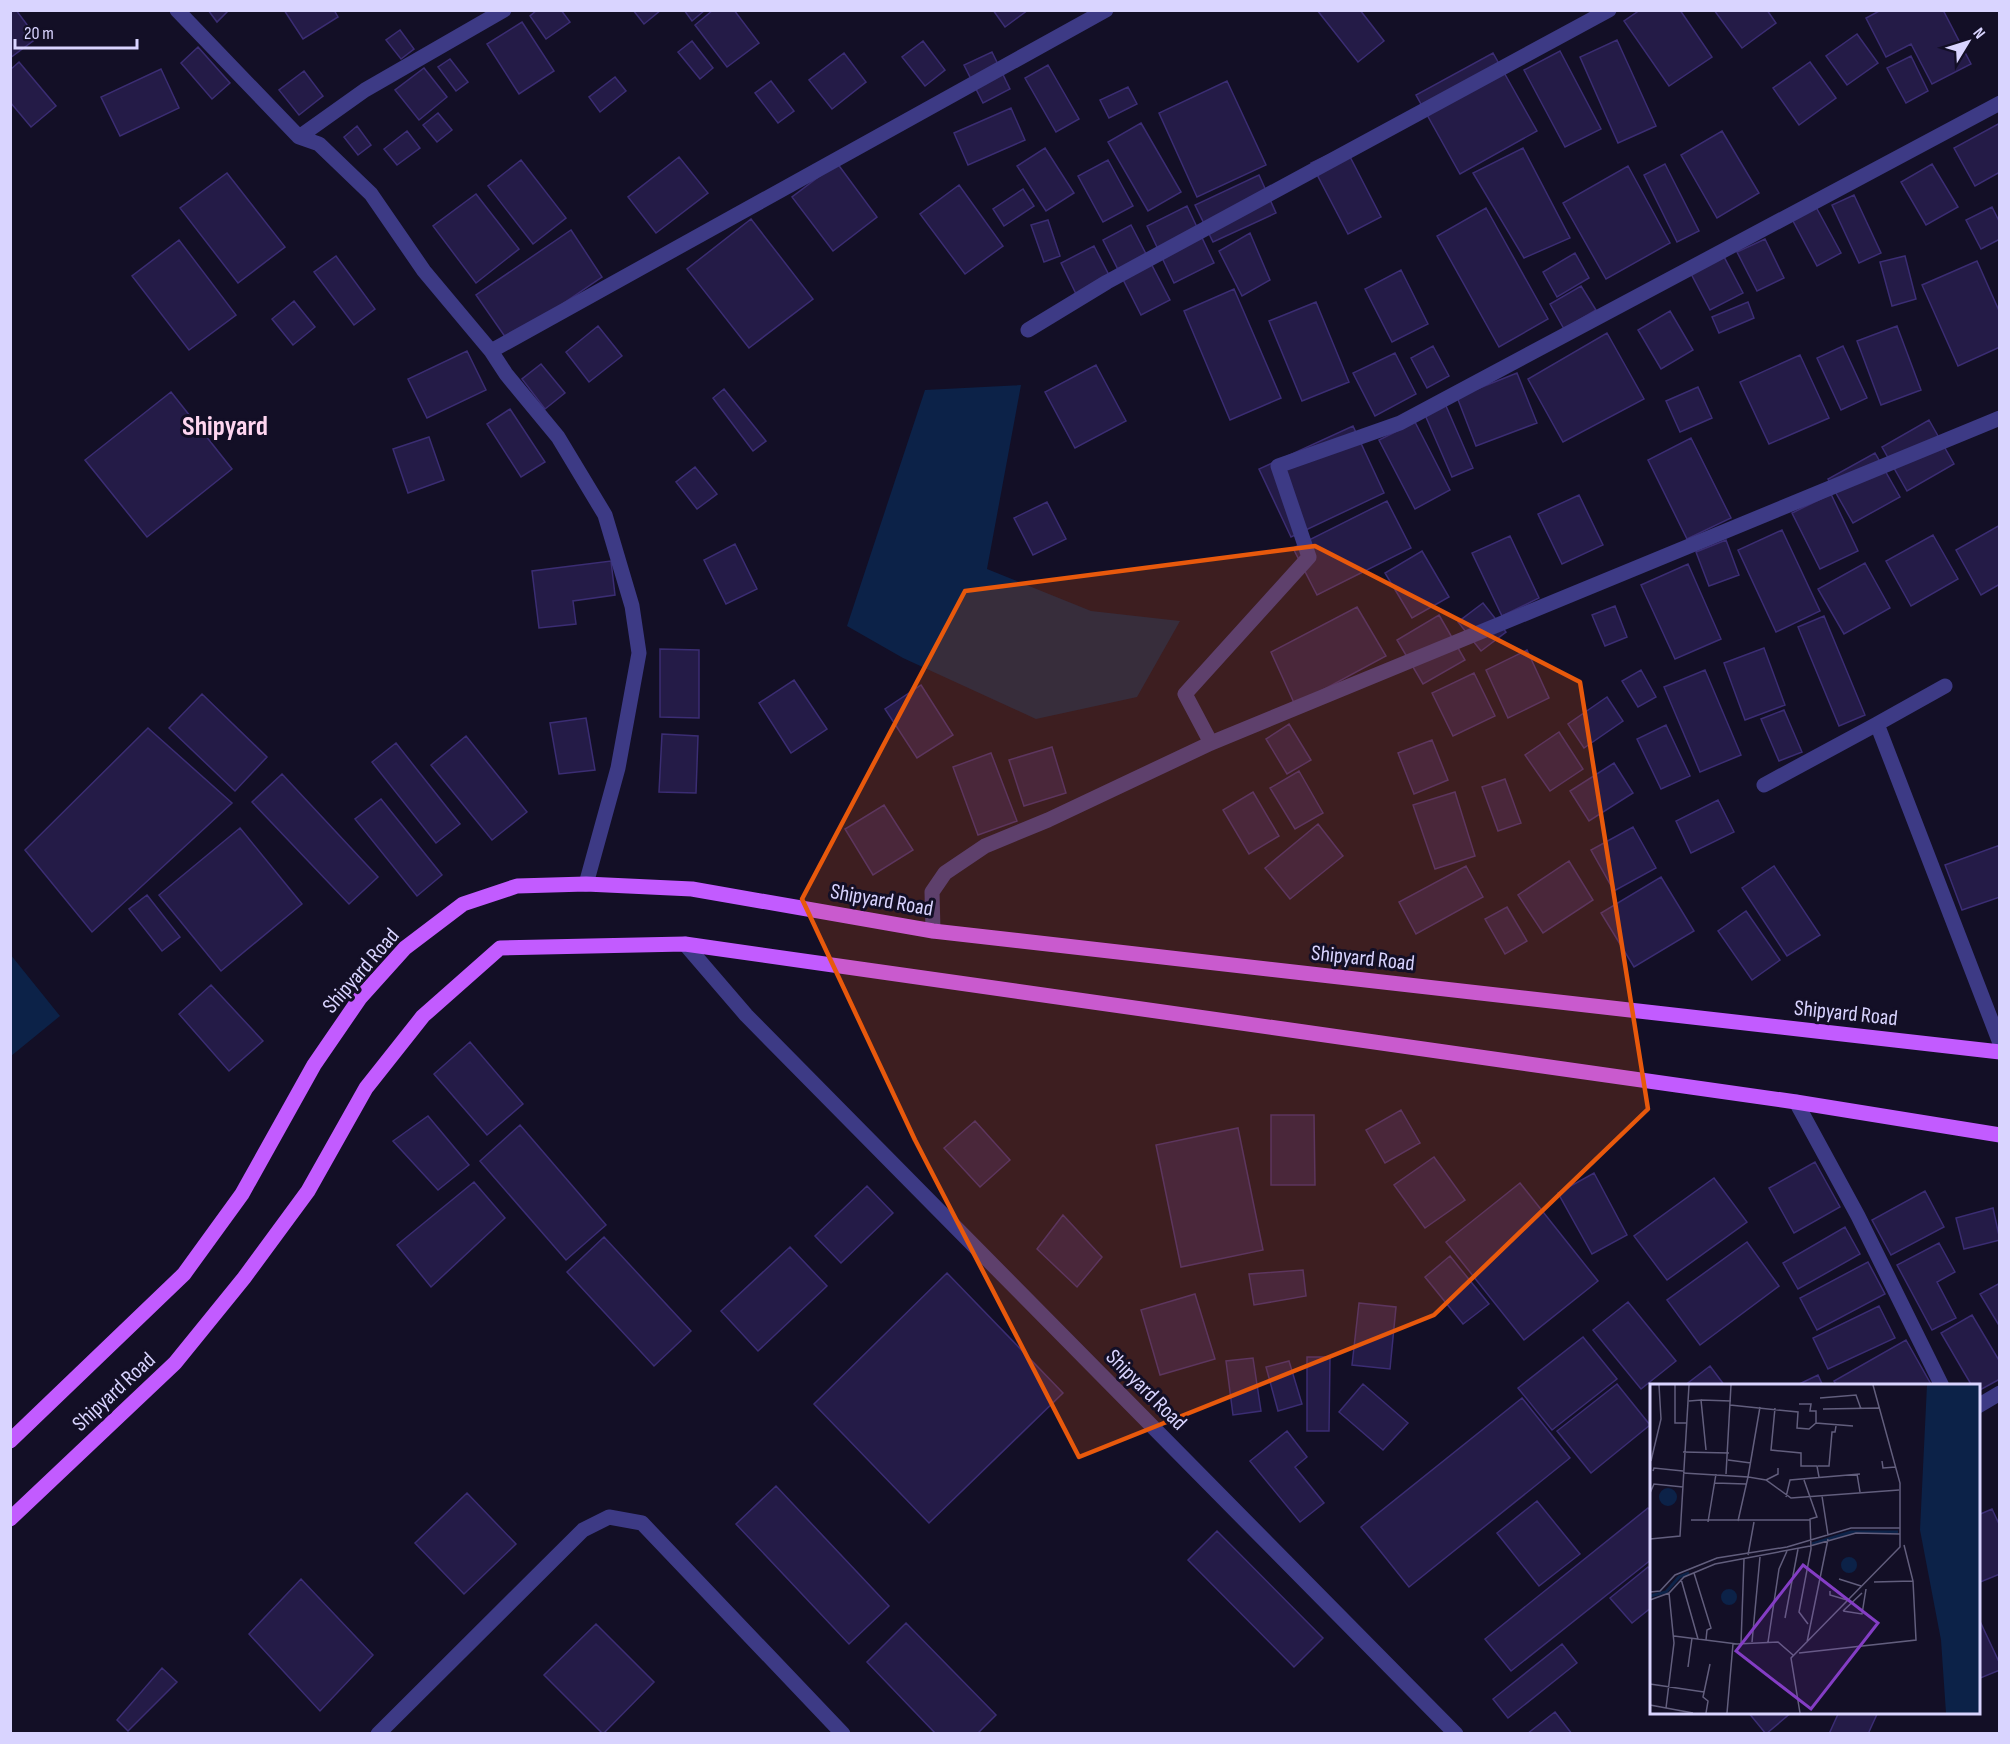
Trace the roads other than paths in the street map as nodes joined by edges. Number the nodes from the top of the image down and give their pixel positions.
1 (177, 10) edge
2 (504, 10) edge
3 (1106, 10) edge
4 (1609, 10) edge
5 (2000, 103) edge
6 (299, 137) junction
7 (1028, 330) dead end
8 (491, 351) junction
9 (2000, 418) edge
10 (1945, 686) dead end
11 (1877, 724) junction
12 (1211, 743) junction
13 (1764, 785) dead end
14 (586, 884) junction
15 (933, 931) junction
16 (685, 944) junction
17 (2000, 1043) edge
18 (2000, 1052) edge
19 (1796, 1102) junction
20 (2000, 1135) edge
21 (1941, 1384) edge
22 (2000, 1393) edge
23 (1980, 1405) edge
24 (10, 1440) edge
25 (10, 1519) edge
26 (378, 1734) edge
27 (843, 1734) edge
28 (1456, 1734) edge

1 - 6 street
2 - 6 street
3 - 8 street
4 - 7 street
5 - 12 street
6 - 8 street
8 - 14 street
9 - 12 street
10 - 11 street
11 - 13 street
11 - 17 street
12 - 15 street
14 - 15 main road, Shipyard Road
14 - 24 main road, Shipyard Road
15 - 18 main road, Shipyard Road
16 - 19 main road
16 - 25 main road, Shipyard Road
16 - 28 street, Shipyard Road
19 - 20 main road
19 - 21 street
22 - 23 street
26 - 27 street

